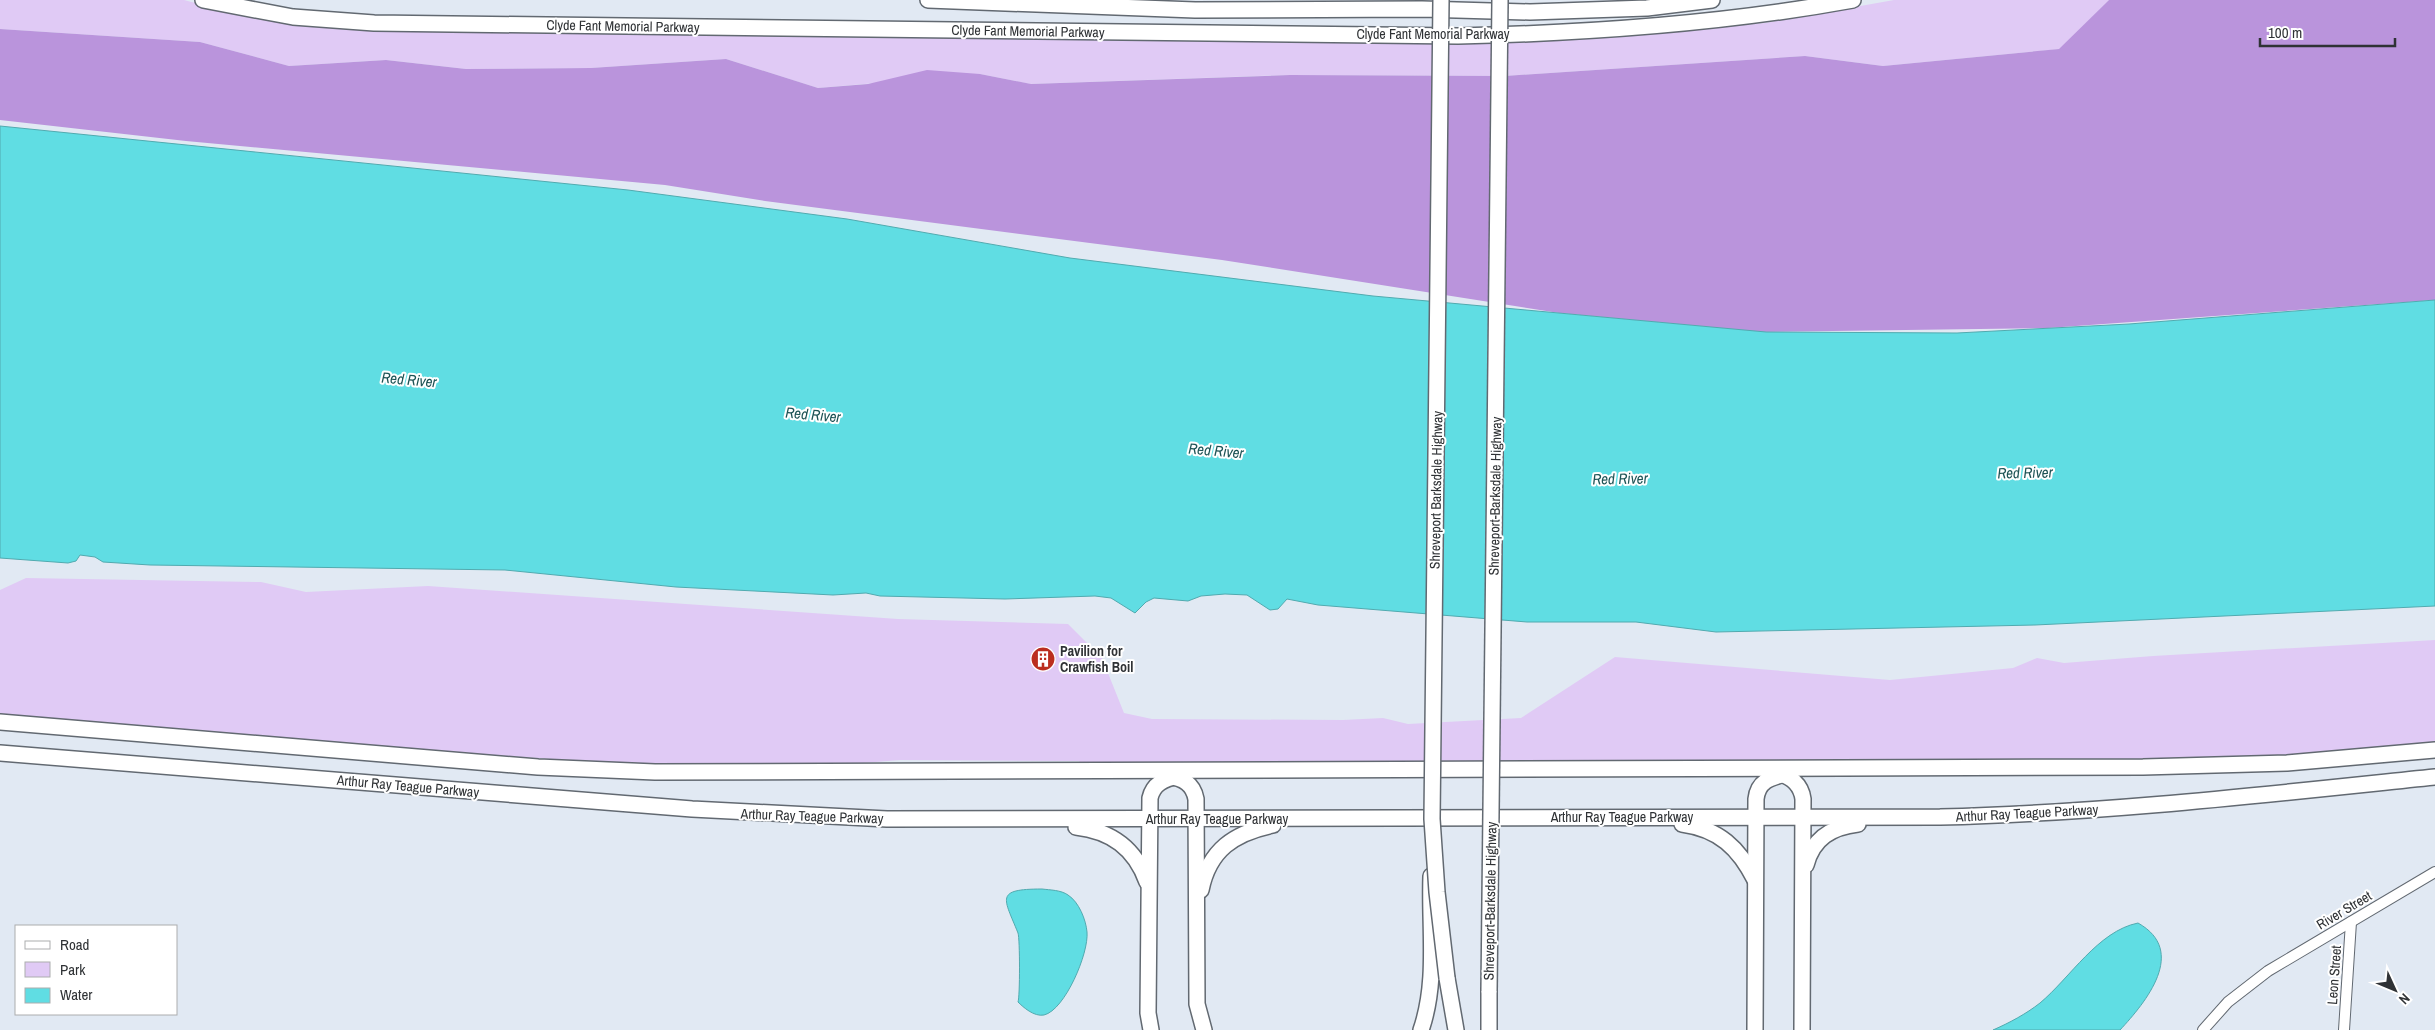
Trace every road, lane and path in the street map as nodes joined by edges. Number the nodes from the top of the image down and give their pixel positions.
1 (203, 0) edge
2 (928, 0) edge
3 (1246, 0) edge
4 (1366, 0) edge
5 (1441, 0) edge
6 (1500, 0) edge
7 (1641, 0) edge
8 (1704, 0) edge
9 (1853, 0) edge
10 (1301, 3) edge
11 (1422, 8) junction
12 (1195, 10) junction
13 (1603, 10) junction
14 (1704, 22) junction
15 (1301, 34) junction
16 (0, 722) edge
17 (2435, 750) edge
18 (0, 752) edge
19 (1763, 769) junction
20 (1806, 769) junction
21 (1196, 771) junction
22 (1153, 772) junction
23 (1784, 775) junction
24 (1173, 777) junction
25 (2435, 777) edge
26 (1756, 816) junction
27 (1803, 816) junction
28 (1940, 817) junction
29 (1304, 818) junction
30 (1639, 818) junction
31 (1150, 819) junction
32 (1196, 819) junction
33 (1017, 820) junction
34 (1432, 820) junction
35 (2435, 872) edge
36 (1803, 878) junction
37 (1756, 882) junction
38 (1150, 891) junction
39 (1198, 919) junction
40 (2351, 922) junction
41 (1151, 1030) edge
42 (1204, 1030) edge
43 (1422, 1030) edge
44 (1456, 1030) edge
45 (1491, 1030) edge
46 (1755, 1030) edge
47 (1802, 1030) edge
48 (2203, 1030) edge
49 (2344, 1030) edge

1 - 15 main road, Clyde Fant Memorial Parkway
2 - 12 main road, Clyde Fant Memorial Parkway
3 - 12 main road
4 - 11 main road
5 - 34 main road, Shreveport Barksdale Highway, bridge
6 - 45 main road, Shreveport-Barksdale Highway, bridge
7 - 13 main road
8 - 13 main road, Clyde Fant Memorial Parkway
8 - 14 main road
9 - 14 main road, Clyde Fant Memorial Parkway
10 - 11 main road, Clyde Fant Memorial Parkway
10 - 12 main road, Clyde Fant Memorial Parkway
10 - 15 main road
11 - 13 main road, Clyde Fant Memorial Parkway
14 - 15 main road, Clyde Fant Memorial Parkway
16 - 22 main road
17 - 20 main road
18 - 33 main road, Arthur Ray Teague Parkway
19 - 20 main road
19 - 21 main road
19 - 23 main road
20 - 23 main road
21 - 22 main road
21 - 24 main road
22 - 24 main road
23 - 26 main road
23 - 27 main road
24 - 31 main road
24 - 32 main road
25 - 28 main road, Arthur Ray Teague Parkway
26 - 27 main road, Arthur Ray Teague Parkway
26 - 30 main road, Arthur Ray Teague Parkway
26 - 37 main road
27 - 28 main road, Arthur Ray Teague Parkway
27 - 36 main road
28 - 36 main road
29 - 30 main road, Arthur Ray Teague Parkway
29 - 32 main road, Arthur Ray Teague Parkway
29 - 39 main road
30 - 37 main road
31 - 32 main road, Arthur Ray Teague Parkway
31 - 33 main road, Arthur Ray Teague Parkway
31 - 38 main road
32 - 39 main road
33 - 38 main road
34 - 43 main road, bridge
34 - 44 main road, Shreveport Barksdale Highway, bridge
35 - 40 street, River Street
36 - 47 main road
37 - 46 main road
38 - 41 main road
39 - 42 main road
40 - 48 street, River Street
40 - 49 street, Leon Street

